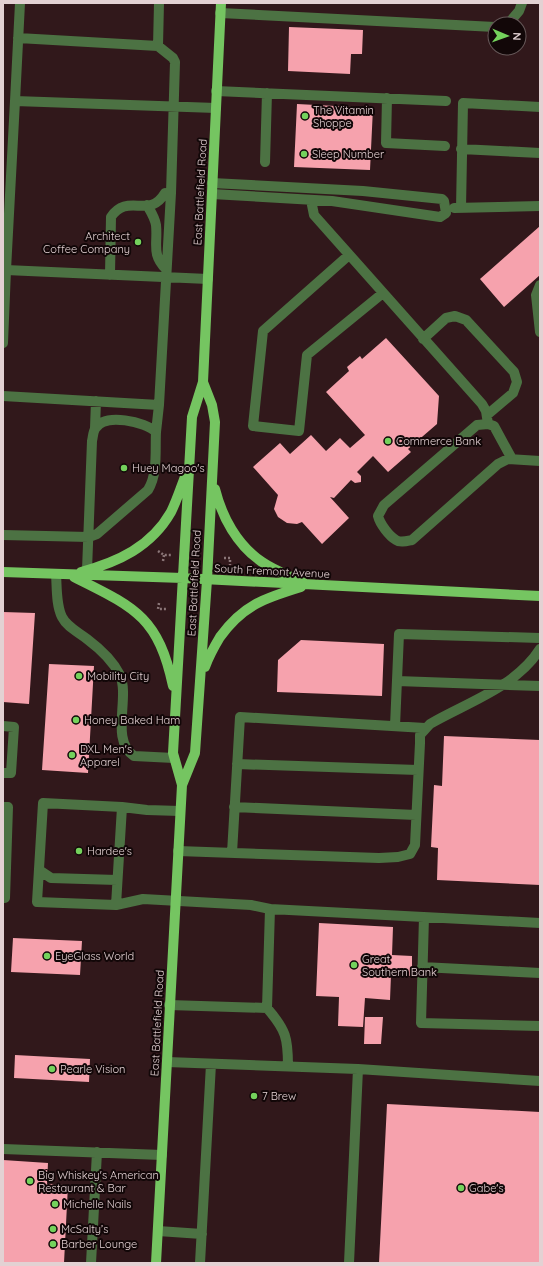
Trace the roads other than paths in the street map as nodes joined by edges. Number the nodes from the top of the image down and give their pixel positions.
1 (20, 3) edge
2 (159, 3) edge
3 (522, 3) edge
4 (221, 8) edge
5 (515, 16) edge
6 (487, 26) edge
7 (18, 38) junction
8 (158, 46) junction
9 (216, 91) junction
10 (267, 93) junction
11 (387, 98) junction
12 (15, 101) junction
13 (446, 101) dead end
14 (173, 107) junction
15 (540, 107) edge
16 (216, 108) junction
17 (445, 146) dead end
18 (461, 149) junction
19 (540, 153) edge
20 (265, 162) dead end
21 (212, 183) junction
22 (165, 193) dead end
23 (212, 194) junction
24 (311, 200) junction
25 (147, 205) junction
26 (540, 206) edge
27 (446, 208) junction
28 (461, 208) junction
29 (349, 255) junction
30 (6, 270) junction
31 (166, 273) junction
32 (110, 275) junction
33 (208, 279) junction
34 (540, 285) edge
35 (383, 293) junction
36 (540, 332) edge
37 (423, 339) junction
38 (3, 343) edge
39 (203, 382) junction
40 (3, 396) edge
41 (96, 401) junction
42 (159, 404) junction
43 (488, 419) junction
44 (95, 428) junction
45 (156, 432) junction
46 (512, 459) junction
47 (540, 461) edge
48 (189, 467) junction
49 (212, 479) junction
50 (3, 535) edge
51 (89, 537) junction
52 (87, 570) junction
53 (3, 572) edge
54 (56, 574) junction
55 (70, 575) junction
56 (183, 578) junction
57 (207, 580) junction
58 (309, 585) junction
59 (540, 595) edge
60 (540, 638) edge
61 (540, 649) edge
62 (397, 681) junction
63 (200, 685) junction
64 (501, 685) junction
65 (540, 686) edge
66 (176, 699) junction
67 (3, 726) edge
68 (395, 726) junction
69 (425, 728) junction
70 (174, 758) junction
71 (237, 764) junction
72 (418, 770) junction
73 (3, 773) edge
74 (182, 785) junction
75 (234, 806) junction
76 (3, 807) edge
77 (122, 807) junction
78 (180, 811) junction
79 (416, 815) junction
80 (178, 851) junction
81 (232, 853) junction
82 (39, 870) junction
83 (117, 880) junction
84 (3, 898) edge
85 (175, 900) junction
86 (116, 906) junction
87 (270, 909) junction
88 (424, 917) junction
89 (540, 923) edge
90 (422, 967) junction
91 (540, 973) edge
92 (169, 1005) junction
93 (267, 1008) junction
94 (540, 1026) edge
95 (167, 1062) junction
96 (211, 1064) junction
97 (288, 1066) junction
98 (358, 1069) junction
99 (540, 1080) edge
100 (3, 1149) edge
101 (97, 1152) junction
102 (162, 1155) junction
103 (158, 1231) junction
104 (202, 1234) junction
105 (91, 1263) edge
106 (156, 1263) edge
107 (200, 1263) edge
108 (349, 1263) edge

1 - 7 lane
2 - 8 lane
3 - 5 lane
4 - 6 lane
4 - 9 main road, East Battlefield Road
7 - 8 lane
7 - 12 lane
8 - 14 lane
9 - 10 lane
9 - 16 main road, East Battlefield Road
10 - 11 lane
10 - 20 lane
11 - 13 lane
11 - 17 lane
12 - 14 lane
12 - 30 lane
14 - 16 lane
14 - 31 lane
15 - 18 lane
16 - 21 main road, East Battlefield Road
18 - 19 lane
18 - 28 lane
21 - 23 main road, East Battlefield Road
21 - 27 lane
22 - 25 lane
23 - 24 lane
23 - 33 main road, East Battlefield Road
24 - 27 lane
24 - 29 lane
25 - 31 lane
25 - 32 lane
26 - 28 lane
27 - 28 lane
29 - 35 lane
29 - 35 lane
30 - 32 lane
30 - 38 lane
31 - 32 lane
31 - 33 lane
31 - 42 lane
33 - 39 main road, East Battlefield Road
34 - 36 lane
35 - 37 lane
37 - 43 lane
37 - 43 lane
39 - 48 main road, East Battlefield Road
39 - 49 main road, East Battlefield Road
40 - 41 lane
41 - 42 lane
41 - 44 lane
42 - 45 lane
43 - 46 lane
43 - 46 lane
44 - 45 lane
44 - 51 lane
45 - 51 lane
46 - 47 lane
48 - 52 main road
48 - 56 main road, East Battlefield Road
49 - 57 main road, East Battlefield Road
49 - 58 main road
50 - 51 lane
51 - 52 lane
52 - 55 main road
53 - 54 main road, South Fremont Avenue
54 - 55 main road, South Fremont Avenue
54 - 70 lane
55 - 56 main road, South Fremont Avenue
55 - 66 main road
56 - 57 main road, South Fremont Avenue
56 - 66 main road, East Battlefield Road
57 - 58 main road, South Fremont Avenue
57 - 63 main road, East Battlefield Road
58 - 59 main road, South Fremont Avenue
58 - 63 main road
60 - 62 lane
61 - 64 lane
62 - 64 lane
62 - 68 lane
63 - 74 main road, East Battlefield Road
64 - 65 lane
64 - 69 lane
66 - 70 main road, East Battlefield Road
67 - 73 lane
68 - 69 lane
68 - 71 lane
69 - 72 lane
70 - 74 main road, East Battlefield Road
71 - 72 lane
71 - 75 lane
72 - 79 lane
74 - 78 main road, East Battlefield Road
75 - 79 lane
75 - 81 lane
76 - 84 lane
77 - 78 lane
77 - 82 lane
77 - 83 lane
78 - 80 main road, East Battlefield Road
79 - 81 lane
80 - 81 lane
80 - 85 main road, East Battlefield Road
82 - 83 lane
82 - 86 lane
83 - 86 lane
85 - 86 lane
85 - 87 lane
85 - 92 main road, East Battlefield Road
87 - 88 lane
87 - 93 lane
88 - 89 lane
88 - 90 lane
90 - 91 lane
90 - 94 lane
92 - 93 lane
92 - 95 main road, East Battlefield Road
93 - 97 lane
95 - 96 lane
95 - 102 main road, East Battlefield Road
96 - 97 lane
96 - 104 lane
97 - 98 lane
98 - 99 lane
98 - 108 lane
100 - 101 lane
101 - 102 lane
101 - 105 lane
102 - 103 main road, East Battlefield Road
103 - 104 lane
103 - 106 main road, East Battlefield Road
104 - 107 lane

